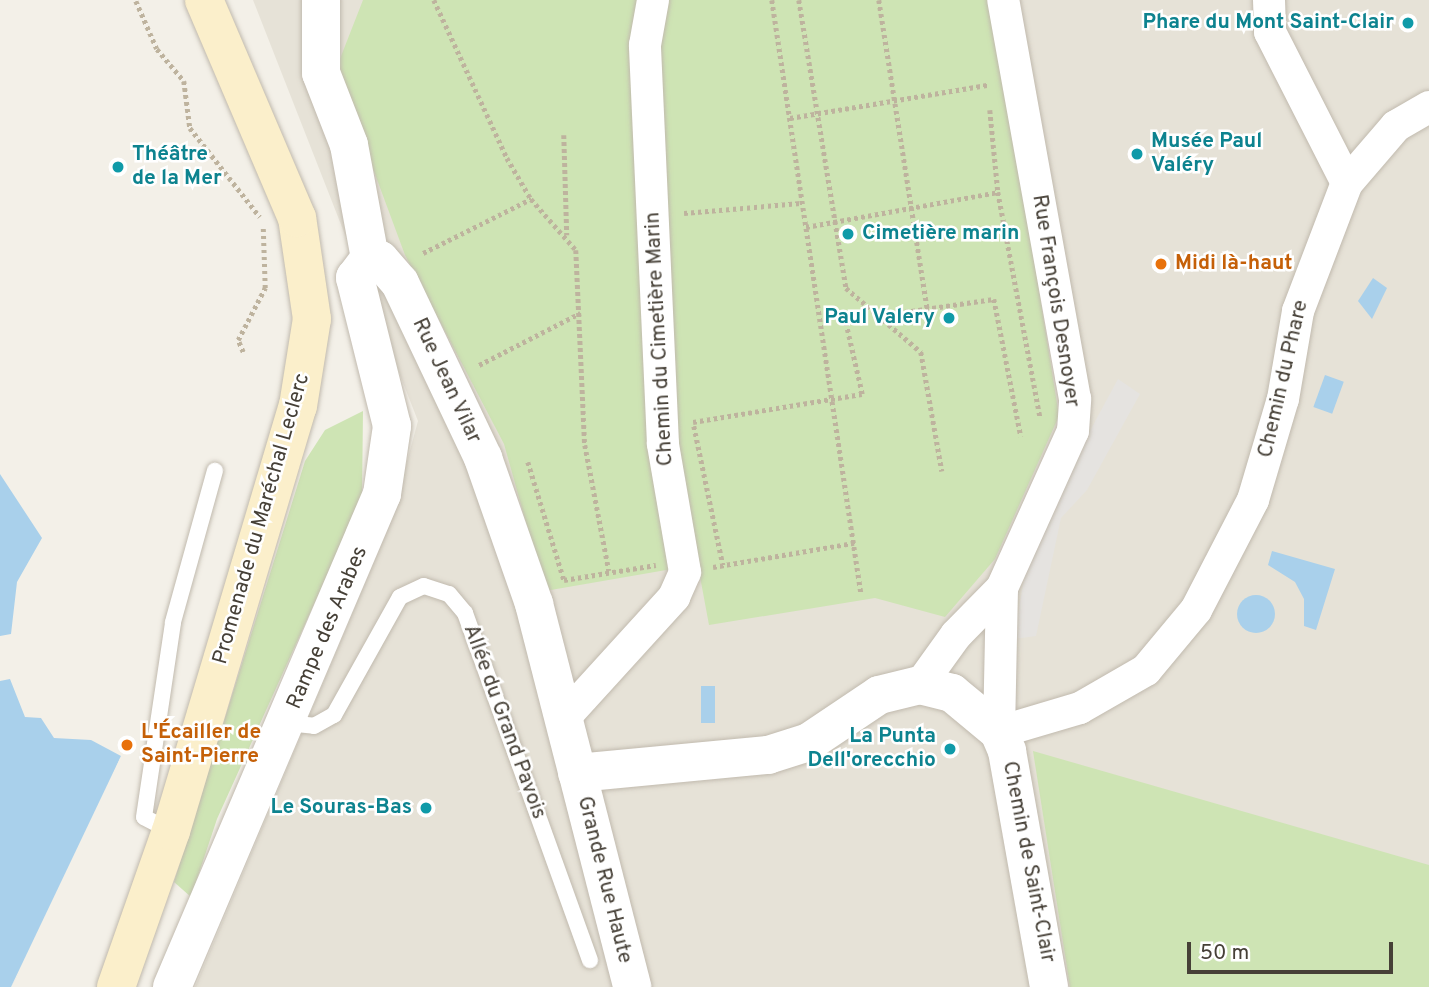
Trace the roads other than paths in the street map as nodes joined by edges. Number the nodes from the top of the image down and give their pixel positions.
1 (204, 0) edge
2 (321, 0) edge
3 (653, 0) edge
4 (1003, 0) edge
5 (1269, 0) edge
6 (1429, 107) edge
7 (1347, 183) junction
8 (370, 258) junction
9 (215, 471) dead end
10 (1002, 588) junction
11 (920, 685) junction
12 (564, 718) junction
13 (287, 723) junction
14 (999, 732) junction
15 (577, 773) junction
16 (171, 831) junction
17 (590, 960) dead end
18 (123, 978) edge
19 (172, 987) edge
20 (632, 987) edge
21 (1049, 987) edge

1 - 16 main road, Promenade du Maréchal Leclerc
2 - 8 street
3 - 12 street, Chemin du Cimetière Marin
4 - 10 street, Rue François Desnoyer
5 - 7 street
6 - 7 street, Chemin du Phare
7 - 14 street, Chemin du Phare
8 - 12 street, Rue Jean Vilar
8 - 13 street, Rampe des Arabes
9 - 16 lane
10 - 11 street, Rue François Desnoyer
10 - 14 street
11 - 14 street, Chemin de Saint-Clair
11 - 15 street, Chemin de Saint-Clair
12 - 15 street, Rue Jean Vilar
13 - 17 lane, Allée du Grand Pavois
13 - 19 street, Rampe des Arabes
14 - 21 street, Chemin de Saint-Clair
15 - 20 street, Grande Rue Haute
16 - 18 main road, Promenade du Maréchal Leclerc

